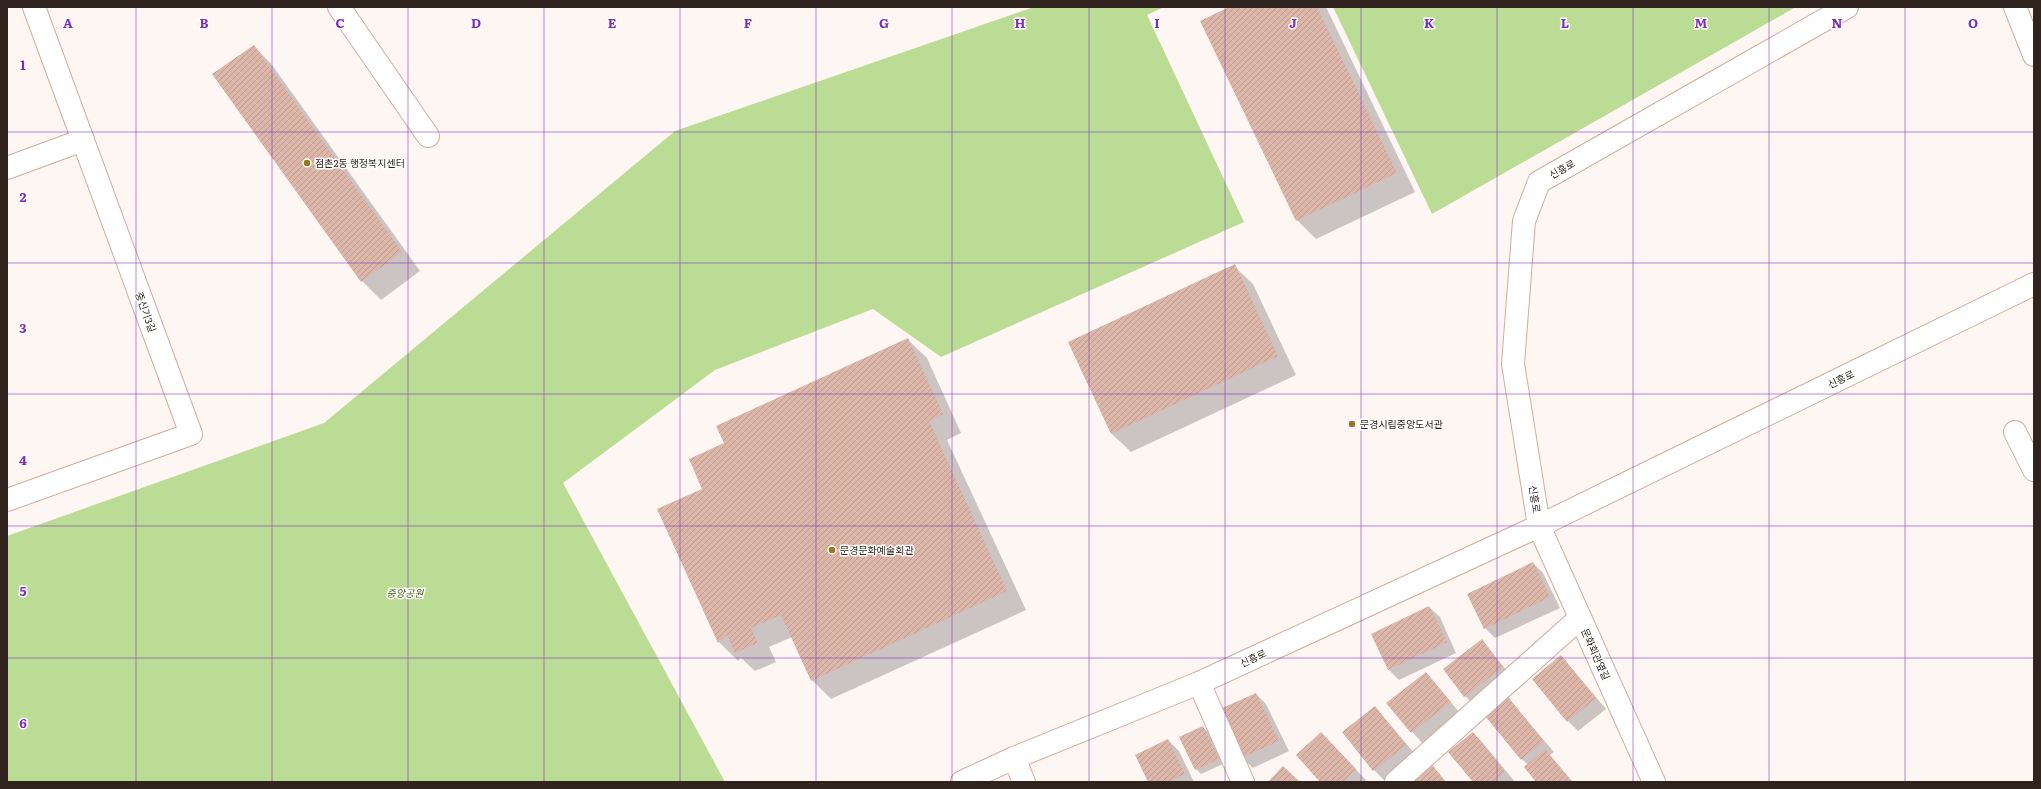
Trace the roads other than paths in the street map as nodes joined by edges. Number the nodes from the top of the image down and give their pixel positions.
1 (34, 7) edge
2 (339, 7) edge
3 (1847, 7) edge
4 (2015, 7) edge
5 (2034, 55) edge
6 (428, 136) dead end
7 (83, 140) junction
8 (7, 168) edge
9 (2034, 284) edge
10 (2015, 432) dead end
11 (2034, 470) edge
12 (7, 500) edge
13 (1540, 526) junction
14 (1580, 618) junction
15 (1199, 683) junction
16 (1014, 758) junction
17 (962, 782) edge
18 (1024, 782) edge
19 (1243, 782) edge
20 (1396, 782) edge
21 (1654, 782) edge

1 - 7 street, 중신기3길
2 - 6 street
3 - 13 street, 신흥로
4 - 5 street
7 - 8 street
7 - 12 street, 중신기3길
9 - 13 street, 신흥로
10 - 11 street
13 - 14 street, 문화회관옆길
13 - 15 street, 신흥로
14 - 20 street
14 - 21 street, 문화회관옆길
15 - 16 street, 신흥로
15 - 19 street
16 - 17 street, 신흥로
16 - 18 street

